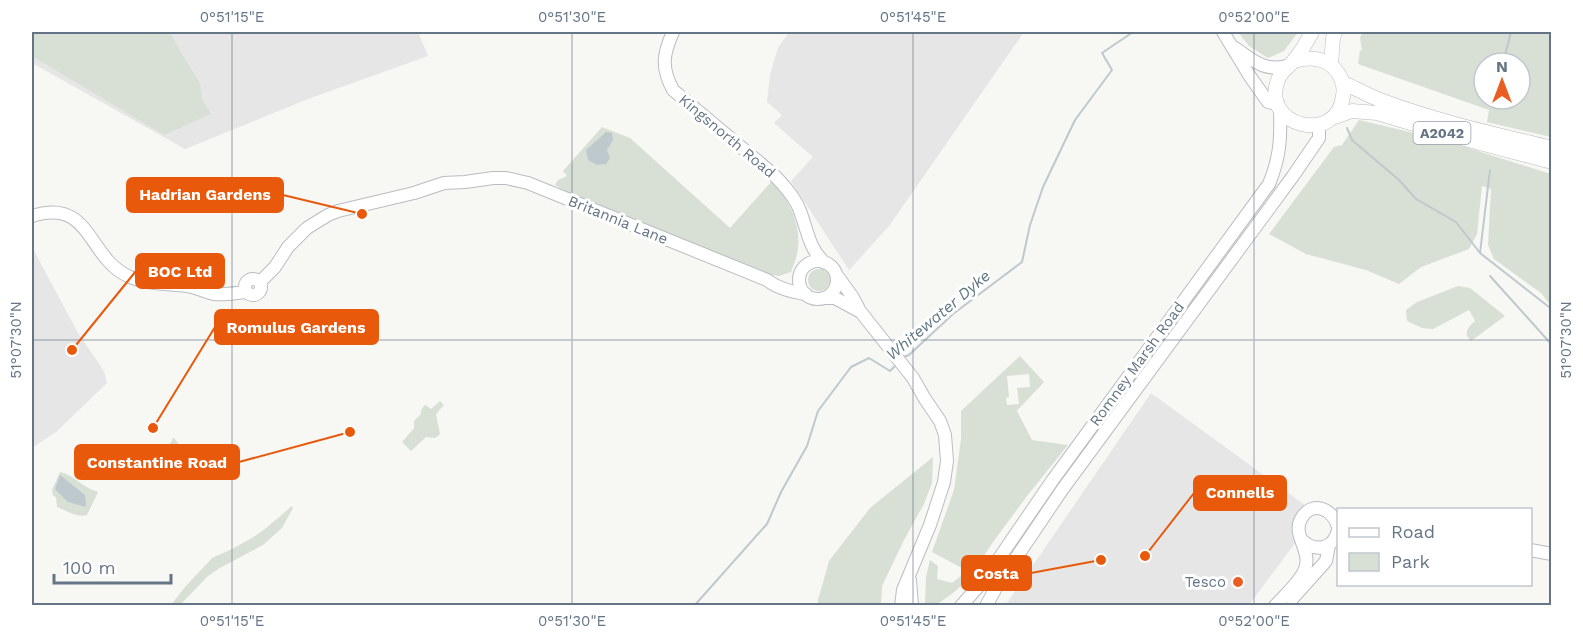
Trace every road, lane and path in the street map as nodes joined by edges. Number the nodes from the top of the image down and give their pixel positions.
1 (673, 32) edge
2 (1223, 32) edge
3 (1312, 32) edge
4 (1335, 32) edge
5 (1231, 45) junction
6 (1291, 64) junction
7 (1331, 65) junction
8 (1342, 82) junction
9 (1279, 107) junction
10 (1332, 118) junction
11 (1318, 125) junction
12 (1551, 148) edge
13 (1551, 162) edge
14 (32, 216) edge
15 (808, 236) junction
16 (825, 262) junction
17 (806, 266) junction
18 (836, 274) junction
19 (800, 278) junction
20 (767, 280) junction
21 (806, 294) junction
22 (823, 298) junction
23 (860, 311) junction
24 (1336, 532) edge
25 (1303, 541) junction
26 (1532, 550) edge
27 (1551, 554) edge
28 (910, 573) junction
29 (901, 606) edge
30 (912, 606) edge
31 (962, 606) edge
32 (986, 606) edge
33 (1275, 606) edge
34 (1286, 606) edge

1 - 15 street, Kingsnorth Road
2 - 5 street
3 - 6 main road
4 - 7 main road
5 - 6 street
5 - 9 street
6 - 7 main road
6 - 9 main road
7 - 8 main road
8 - 10 main road
8 - 12 main road, A2042
9 - 11 main road
9 - 31 street, Romney Marsh Road
10 - 11 main road
10 - 13 main road, A2042
11 - 32 street, Romney Marsh Road
14 - 20 street, Britannia Lane
15 - 16 street, Kingsnorth Road
15 - 17 street, Kingsnorth Road
16 - 17 street
16 - 18 street
17 - 19 street
18 - 22 street
18 - 23 street
19 - 20 street, Britannia Lane
19 - 21 street
20 - 21 street, Britannia Lane
21 - 22 street
22 - 23 street
23 - 28 street
24 - 25 street
24 - 25 street
24 - 34 street
25 - 33 street
26 - 27 street
28 - 29 street
28 - 30 street

